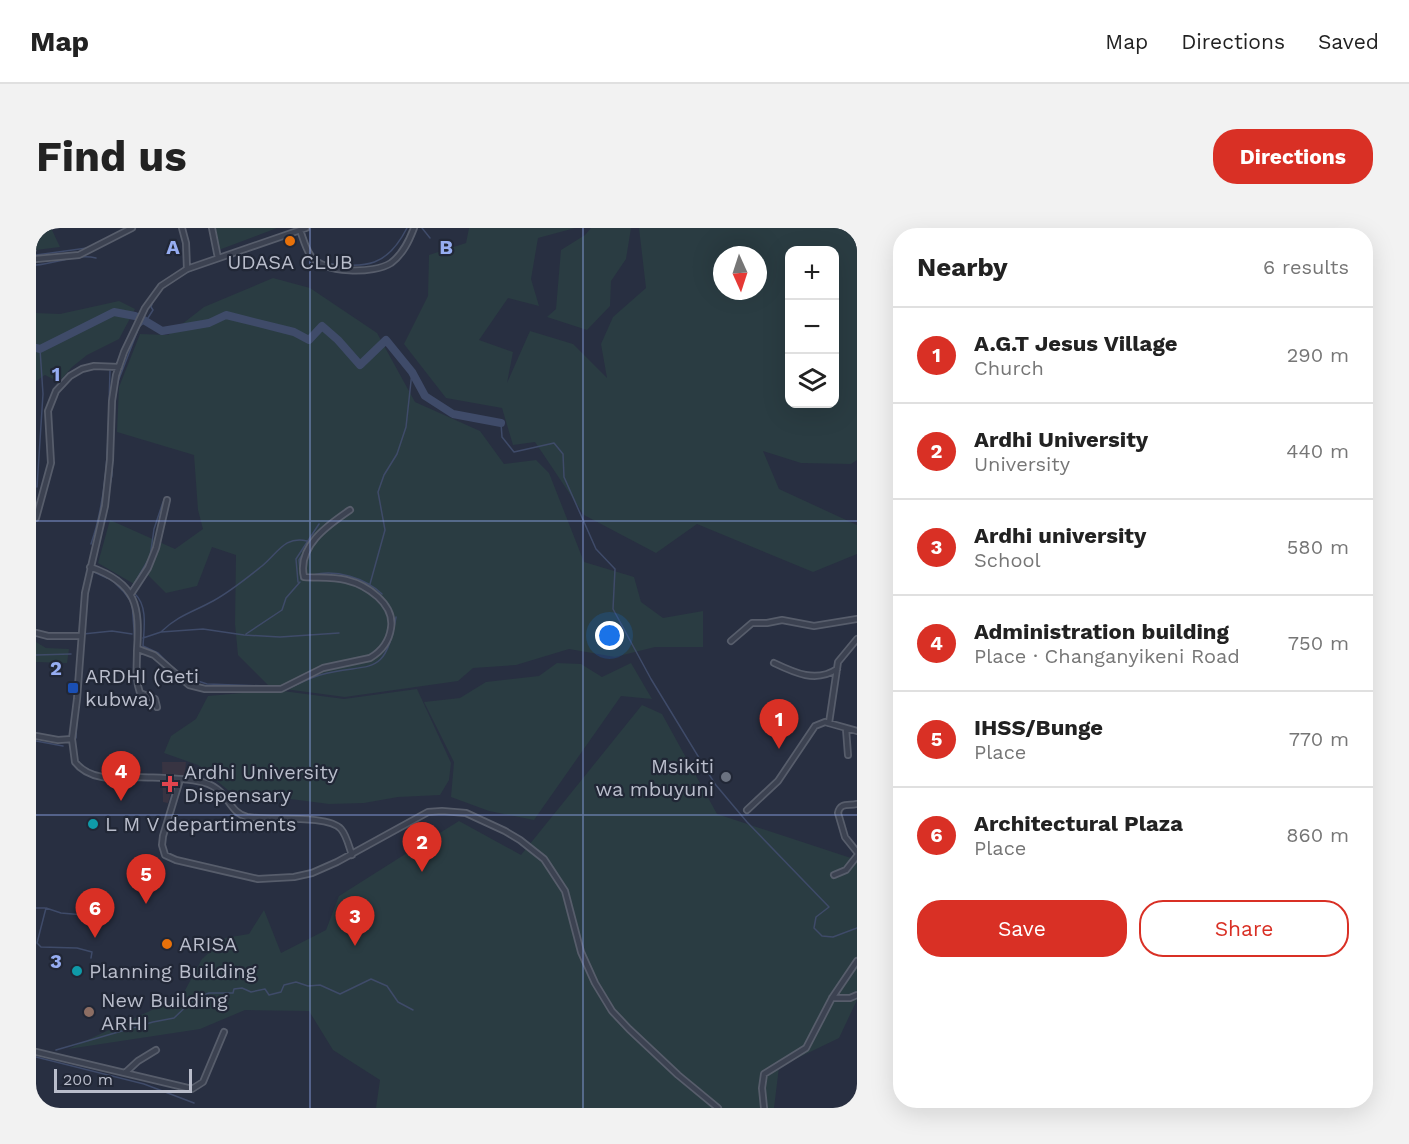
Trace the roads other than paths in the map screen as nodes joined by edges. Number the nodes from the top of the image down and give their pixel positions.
1 (132, 228) edge
2 (182, 228) edge
3 (212, 228) edge
4 (306, 228) edge
5 (414, 228) edge
6 (300, 230) junction
7 (218, 258) junction
8 (36, 259) edge
9 (187, 269) junction
10 (119, 367) junction
11 (38, 498) edge
12 (167, 500) dead end
13 (350, 510) dead end
14 (36, 518) edge
15 (90, 567) junction
16 (131, 594) junction
17 (857, 619) edge
18 (36, 633) edge
19 (81, 636) junction
20 (857, 639) edge
21 (731, 641) dead end
22 (138, 649) junction
23 (774, 663) dead end
24 (837, 669) junction
25 (157, 707) dead end
26 (829, 723) junction
27 (846, 729) junction
28 (857, 731) edge
29 (36, 736) edge
30 (72, 740) junction
31 (848, 755) dead end
32 (177, 780) junction
33 (857, 804) edge
34 (747, 810) dead end
35 (857, 854) edge
36 (352, 855) junction
37 (834, 875) dead end
38 (857, 961) edge
39 (857, 995) edge
40 (832, 998) junction
41 (224, 1032) dead end
42 (156, 1050) dead end
43 (36, 1052) edge
44 (126, 1072) junction
45 (718, 1108) edge
46 (764, 1108) edge

1 - 8 street
2 - 9 street
3 - 7 street
4 - 6 street
5 - 6 street
6 - 7 street
7 - 9 street
9 - 10 street
10 - 11 street
10 - 15 street
11 - 14 street
12 - 16 street
13 - 22 street
15 - 16 street
15 - 19 street
16 - 22 street
17 - 21 street
18 - 19 street
19 - 30 street
20 - 24 street
22 - 25 street
23 - 24 street
24 - 26 street
26 - 27 street
26 - 34 street
27 - 28 street
27 - 31 street
29 - 30 street
30 - 32 street
32 - 36 street
32 - 36 street
33 - 35 street
35 - 37 street
36 - 45 street
38 - 40 street
39 - 40 street
40 - 46 street
41 - 44 street
42 - 44 street
43 - 44 street

